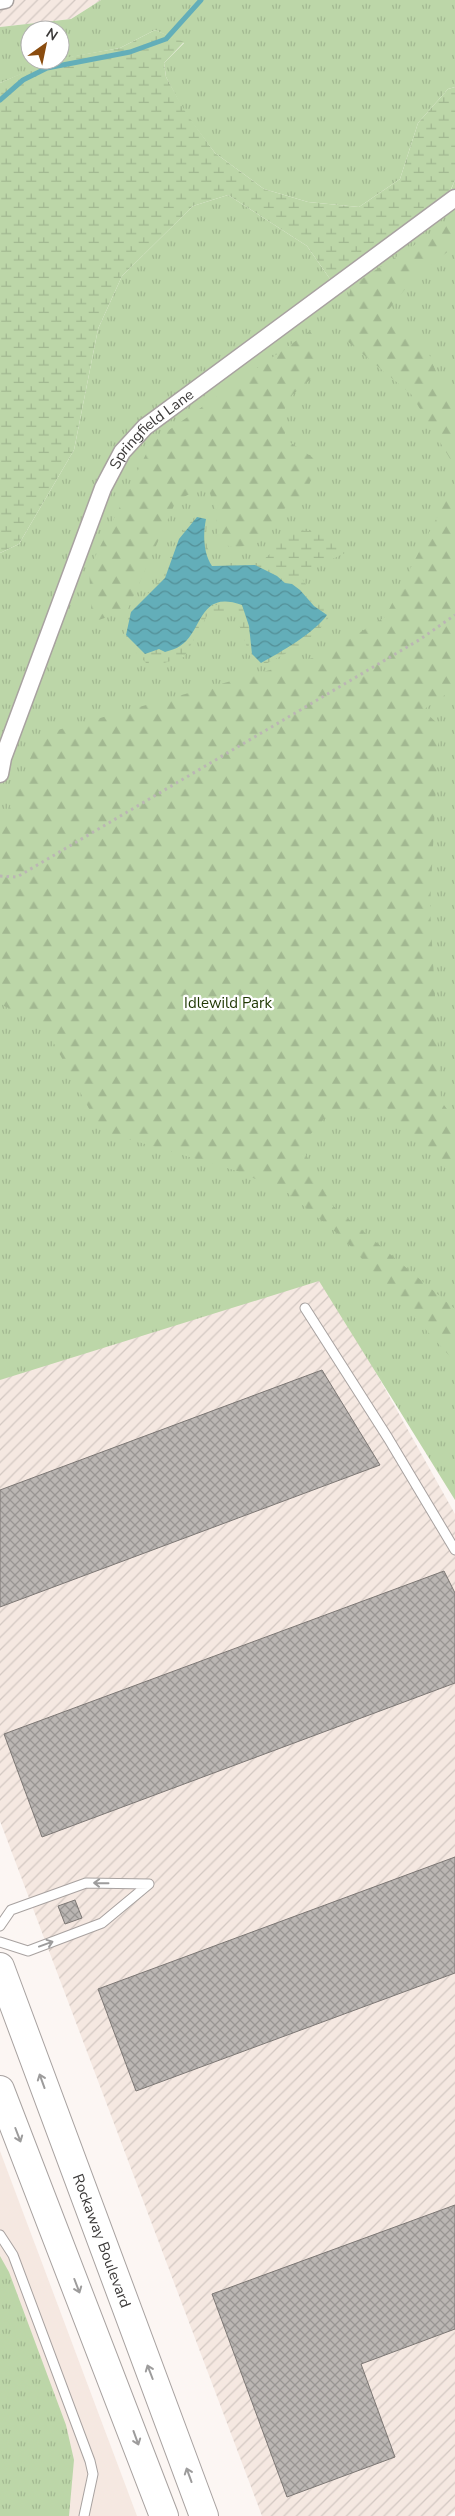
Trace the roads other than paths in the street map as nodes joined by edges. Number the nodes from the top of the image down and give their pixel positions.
1 (5, 0) edge
2 (0, 1) edge
3 (455, 198) edge
4 (0, 774) edge
5 (305, 1308) dead end
6 (455, 1550) edge
7 (0, 1926) edge
8 (0, 1942) edge
9 (0, 1967) edge
10 (0, 2090) edge
11 (0, 2235) edge
12 (84, 2516) edge
13 (164, 2516) edge
14 (204, 2516) edge

1 - 2 street
3 - 4 street, Springfield Lane
5 - 6 lane
8 -> 7 lane
14 -> 9 highway, Rockaway Boulevard
10 -> 13 highway
11 - 12 lane

